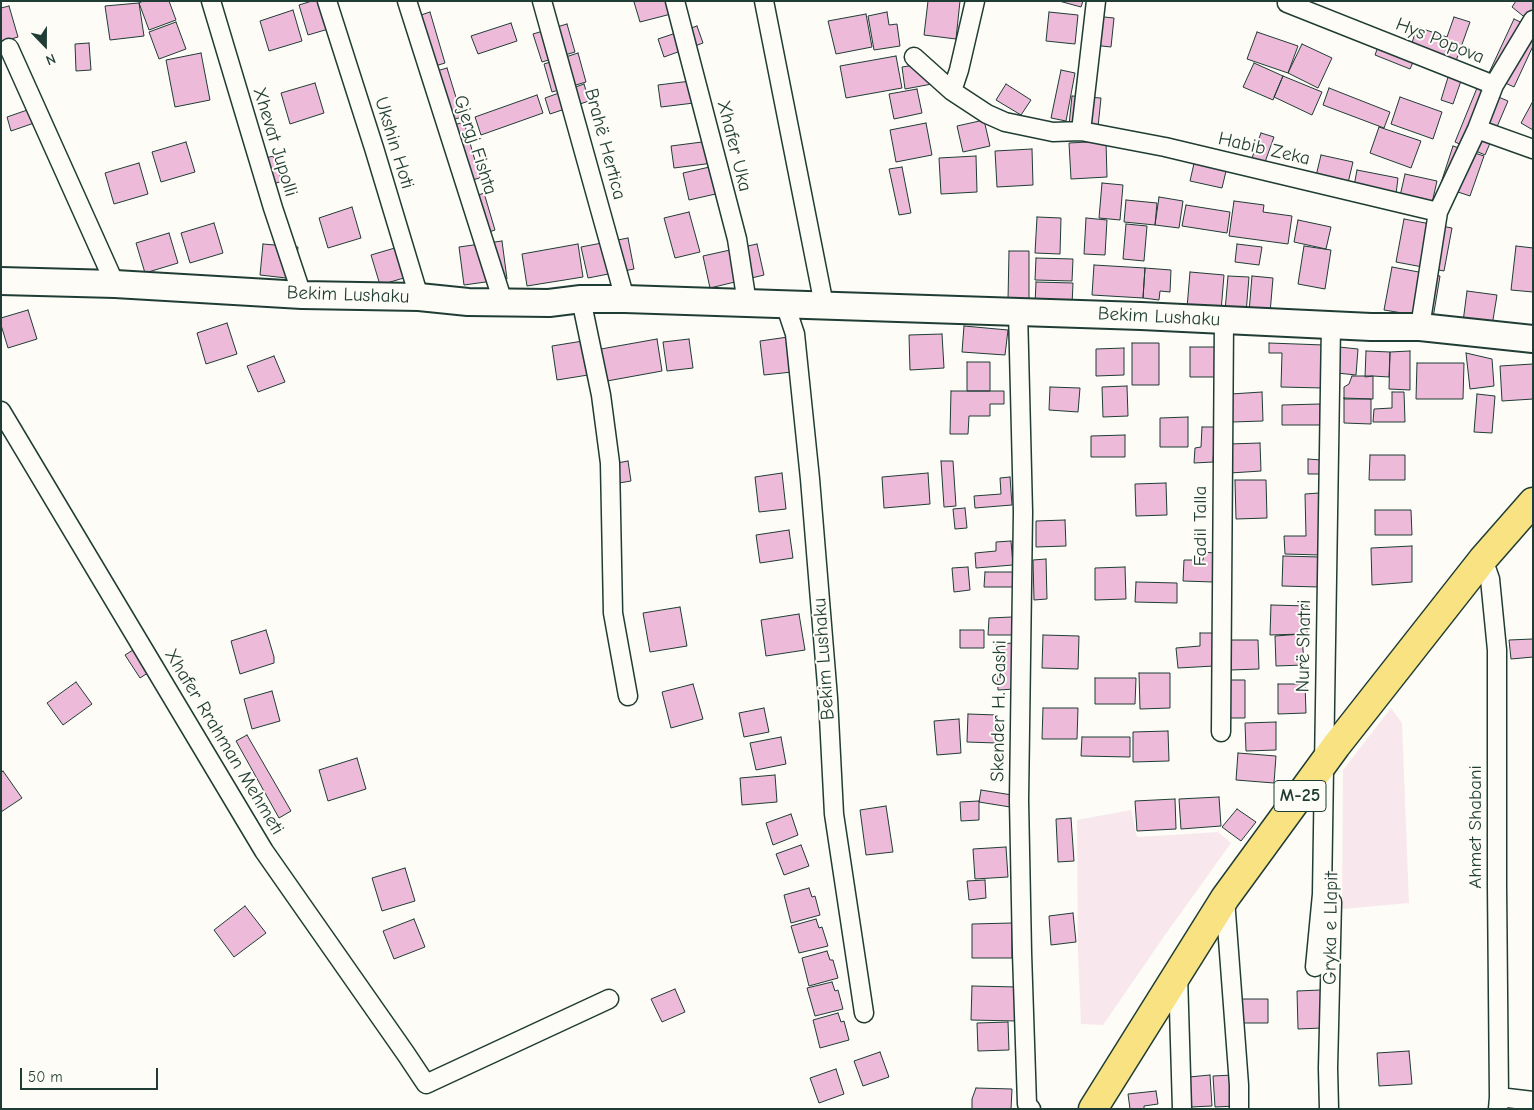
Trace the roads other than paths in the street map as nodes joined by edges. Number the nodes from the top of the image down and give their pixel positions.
1 (211, 1) edge
2 (327, 1) edge
3 (407, 1) edge
4 (542, 1) edge
5 (675, 1) edge
6 (764, 1) edge
7 (975, 1) edge
8 (1096, 1) edge
9 (1287, 3) dead end
10 (1533, 20) edge
11 (9, 48) dead end
12 (914, 57) dead end
13 (1494, 85) junction
14 (952, 91) junction
15 (1477, 129) junction
16 (1081, 131) junction
17 (1533, 149) edge
18 (1438, 212) junction
19 (1, 281) edge
20 (115, 284) junction
21 (302, 295) junction
22 (419, 297) junction
23 (581, 299) junction
24 (625, 299) junction
25 (504, 302) junction
26 (747, 303) junction
27 (785, 304) junction
28 (824, 305) junction
29 (1018, 311) junction
30 (1224, 320) junction
31 (1331, 325) junction
32 (1420, 327) junction
33 (1533, 339) edge
34 (1, 411) edge
35 (1533, 502) edge
36 (1483, 559) junction
37 (628, 696) dead end
38 (1221, 732) dead end
39 (1330, 755) junction
40 (1225, 898) junction
41 (1315, 967) dead end
42 (1178, 975) junction
43 (609, 999) dead end
44 (864, 1013) dead end
45 (1533, 1101) edge
46 (1499, 1103) edge
47 (1032, 1109) edge
48 (1093, 1109) edge
49 (1182, 1109) edge
50 (1238, 1109) edge
51 (1328, 1109) edge

1 - 21 street, Xhevat Jupolli
2 - 22 street, Ukshin Hoti
3 - 25 street, Gjergj Fishta
4 - 24 street, Brahë Hertica
5 - 26 street, Xhafer Uka
6 - 28 street
7 - 14 street
8 - 16 street
9 - 13 street, Hys Popova
10 - 13 street, Hys Popova
11 - 20 street
12 - 14 street, Habib Zeka
13 - 15 street, Hys Popova
14 - 16 street, Habib Zeka
15 - 17 street
15 - 18 street, Hys Popova
16 - 18 street, Habib Zeka
18 - 32 street, Hys Popova
19 - 20 street, Bekim Lushaku
20 - 21 street, Bekim Lushaku
21 - 22 street, Bekim Lushaku
22 - 25 street, Bekim Lushaku
23 - 24 street, Bekim Lushaku
23 - 25 street, Bekim Lushaku
23 - 37 street
24 - 26 street, Bekim Lushaku
26 - 27 street, Bekim Lushaku
27 - 28 street, Bekim Lushaku
27 - 44 street, Bekim Lushaku
28 - 29 street, Bekim Lushaku
29 - 30 street, Bekim Lushaku
29 - 47 street, Skender H. Gashi
30 - 31 street, Bekim Lushaku
30 - 38 street, Fadil Talla
31 - 32 street, Bekim Lushaku
31 - 39 street, Nurë Shatri
32 - 33 street, Bekim Lushaku
34 - 43 street, Xhafer Rrahman Mehmeti
35 - 36 main road, M-25
36 - 39 main road, M-25
36 - 46 street, Ahmet Shabani
39 - 40 main road, M-25
39 - 41 street, Nurë Shatri
39 - 51 street, Gryka e Llapit
40 - 42 main road, M-25
40 - 50 street
42 - 48 main road, M-25
42 - 49 street
45 - 46 street, Ahmet Shabani

